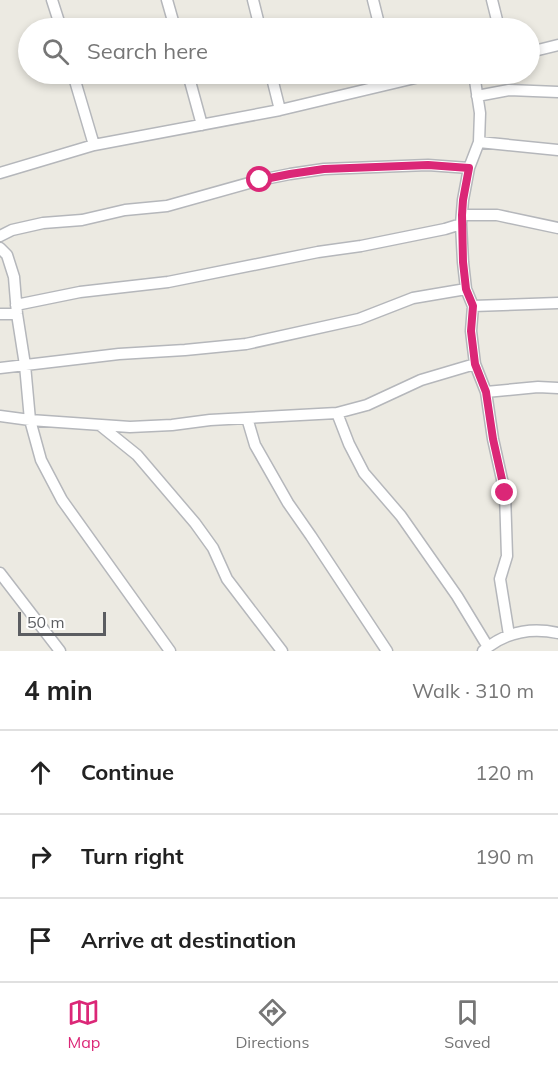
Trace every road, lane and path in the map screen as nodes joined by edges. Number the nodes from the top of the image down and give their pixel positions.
1 (52, 0) edge
2 (167, 0) edge
3 (253, 0) edge
4 (373, 0) edge
5 (492, 0) edge
6 (58, 18) edge
7 (172, 18) edge
8 (258, 18) edge
9 (378, 18) edge
10 (496, 18) edge
11 (558, 45) edge
12 (540, 50) edge
13 (77, 84) edge
14 (191, 84) edge
15 (274, 84) edge
16 (373, 84) edge
17 (475, 84) edge
18 (558, 92) edge
19 (477, 96) junction
20 (280, 110) junction
21 (202, 125) junction
22 (479, 142) junction
23 (94, 145) junction
24 (558, 150) edge
25 (469, 168) junction
26 (0, 173) edge
27 (461, 220) junction
28 (558, 228) edge
29 (0, 236) edge
30 (0, 248) edge
31 (466, 289) junction
32 (558, 303) edge
33 (473, 306) junction
34 (16, 310) junction
35 (0, 314) edge
36 (475, 364) junction
37 (25, 365) junction
38 (0, 368) edge
39 (558, 388) edge
40 (486, 392) junction
41 (337, 413) junction
42 (0, 416) edge
43 (247, 418) junction
44 (30, 420) junction
45 (101, 426) junction
46 (0, 573) edge
47 (558, 633) edge
48 (509, 635) junction
49 (486, 649) edge
50 (60, 651) edge
51 (170, 651) edge
52 (282, 651) edge
53 (387, 651) edge

1 - 6 street
2 - 7 street
3 - 8 street
4 - 9 street
5 - 10 street
11 - 12 street
13 - 23 street
14 - 21 street
15 - 20 street
16 - 20 street
17 - 19 street
18 - 19 street
19 - 22 street
20 - 21 street
21 - 23 street
22 - 24 street
22 - 25 street
23 - 26 street
25 - 27 street
25 - 29 street
27 - 28 street
27 - 31 street
27 - 34 street
30 - 34 street
31 - 33 street
31 - 37 street
32 - 33 street
33 - 36 street
34 - 35 street
34 - 37 street
36 - 40 street
36 - 41 street
37 - 38 street
37 - 44 street
39 - 40 street
40 - 48 street
41 - 43 street
41 - 49 street
42 - 44 street
43 - 45 street
43 - 53 street
44 - 45 street
44 - 51 street
45 - 52 street
46 - 50 street
47 - 48 street
48 - 49 street

